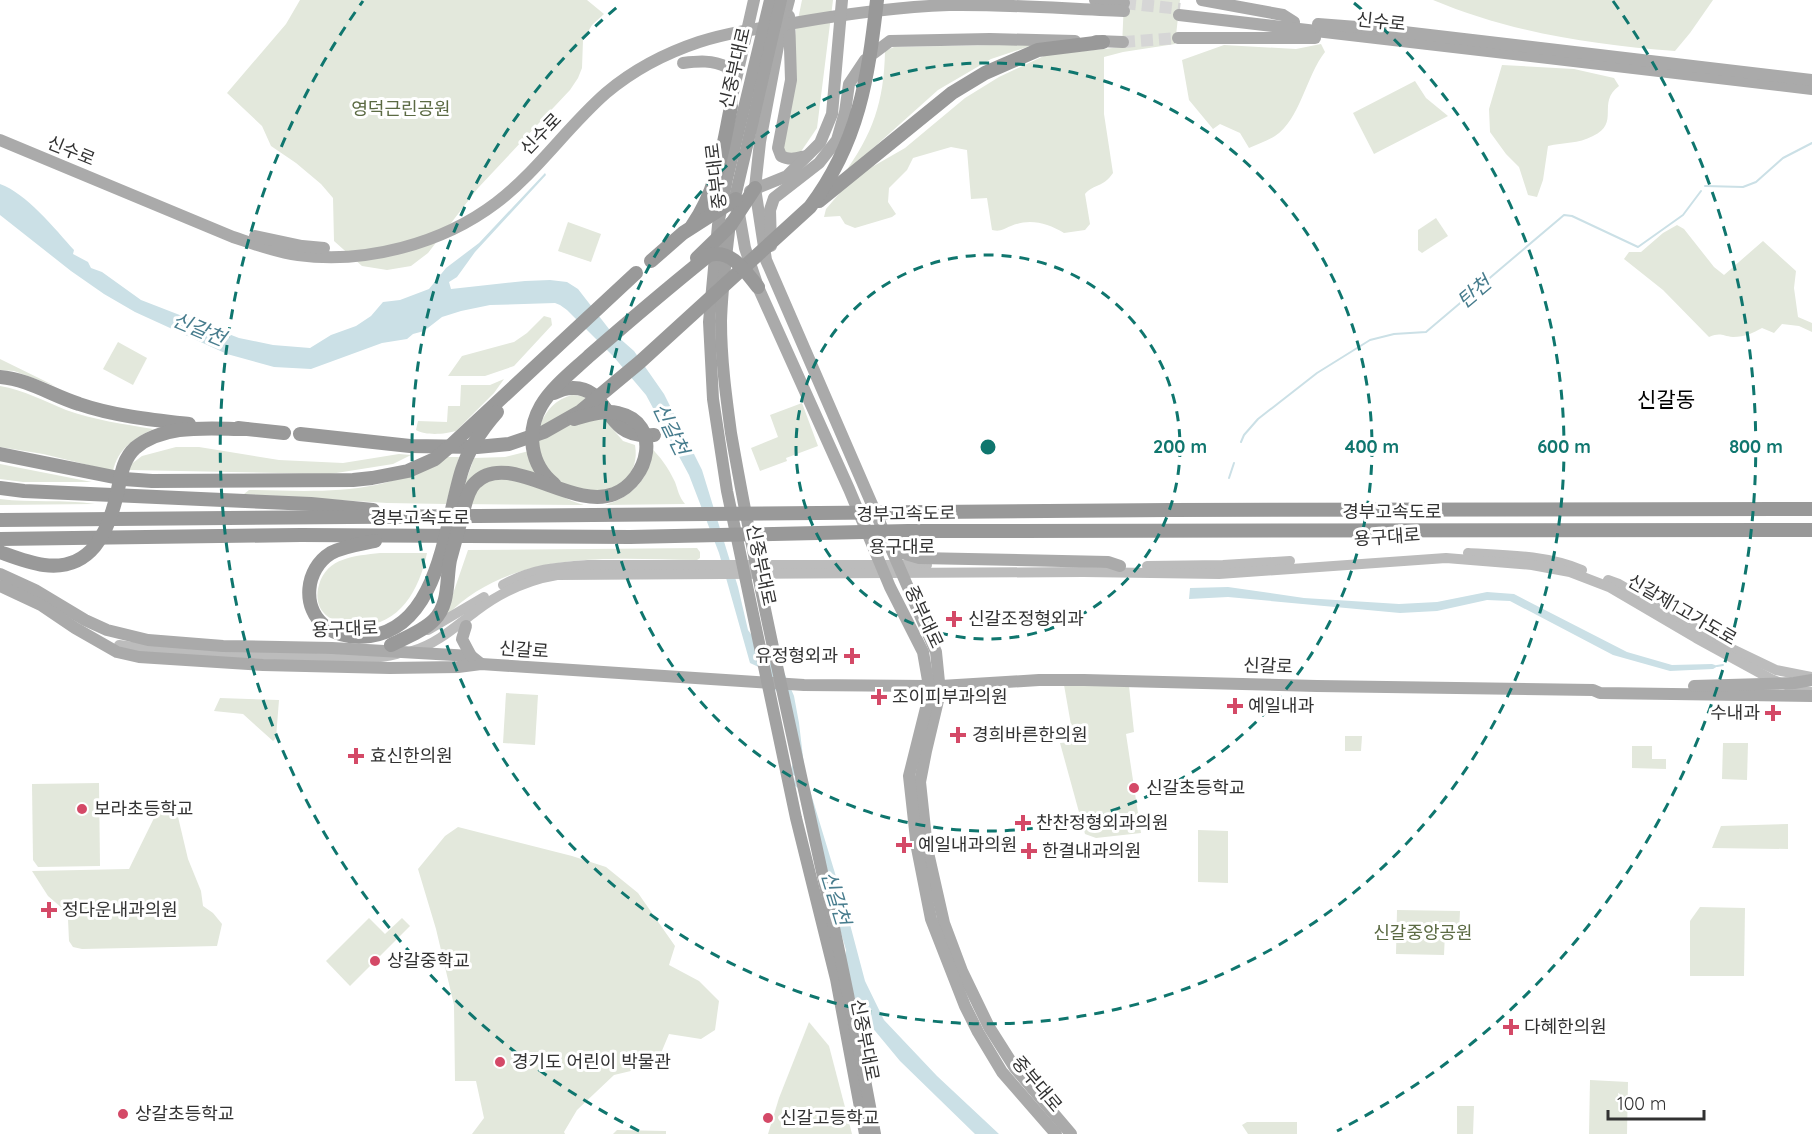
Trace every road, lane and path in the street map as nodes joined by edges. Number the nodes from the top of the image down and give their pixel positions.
1 (754, 0) edge
2 (770, 0) edge
3 (786, 0) edge
4 (842, 0) edge
5 (870, 0) edge
6 (877, 0) edge
7 (926, 0) edge
8 (1095, 0) edge
9 (1202, 0) edge
10 (1294, 22) junction
11 (873, 33) junction
12 (1349, 36) junction
13 (1178, 38) tunnel mouth
14 (744, 40) junction
15 (1103, 42) junction
16 (1123, 42) tunnel mouth
17 (1579, 58) junction
18 (683, 63) dead end
19 (1812, 80) edge
20 (1812, 89) edge
21 (732, 102) junction
22 (0, 134) edge
23 (0, 140) edge
24 (760, 142) junction
25 (808, 155) junction
26 (55, 160) junction
27 (755, 188) junction
28 (737, 205) junction
29 (810, 207) junction
30 (692, 226) junction
31 (651, 261) dead end
32 (636, 273) dead end
33 (774, 281) junction
34 (758, 287) junction
35 (664, 292) junction
36 (555, 348) junction
37 (0, 377) edge
38 (545, 400) junction
39 (563, 422) junction
40 (246, 429) junction
41 (284, 433) dead end
42 (300, 434) dead end
43 (654, 435) dead end
44 (0, 454) edge
45 (0, 488) edge
46 (569, 492) junction
47 (1812, 509) edge
48 (423, 515) junction
49 (0, 520) edge
50 (1812, 530) edge
51 (400, 536) junction
52 (0, 539) edge
53 (892, 550) junction
54 (0, 552) edge
55 (1532, 565) joint
56 (1120, 566) junction
57 (1083, 568) junction
58 (688, 569) junction
59 (0, 574) edge
60 (658, 574) junction
61 (0, 586) edge
62 (466, 626) junction
63 (417, 637) junction
64 (393, 648) junction
65 (118, 649) junction
66 (923, 652) junction
67 (476, 660) junction
68 (390, 668) junction
69 (1812, 678) edge
70 (914, 686) junction
71 (935, 686) junction
72 (1793, 689) junction
73 (1812, 694) edge
74 (865, 1134) edge
75 (875, 1134) edge
76 (1056, 1134) edge
77 (1071, 1134) edge

1 - 14 main road, 중부대로
2 - 74 highway, 신중부대로
3 - 24 main road, 중부대로
3 - 25 main road
3 - 75 highway, 신중부대로
4 - 25 main road
5 - 11 highway
6 - 11 highway
7 - 26 main road, 신수로
8 - 26 main road, 신수로
9 - 10 main road
10 - 12 main road, 신수로
10 - 17 main road, 신수로
11 - 29 highway
12 - 13 main road
12 - 17 main road, 신수로
14 - 21 main road, 중부대로
14 - 24 main road
15 - 16 main road
15 - 29 highway
15 - 33 main road
17 - 19 main road
17 - 20 main road
18 - 21 main road
21 - 28 main road, 중부대로
21 - 30 highway
22 - 26 main road, 신수로
23 - 26 main road, 신수로
24 - 27 main road, 중부대로
25 - 27 main road
27 - 28 highway
27 - 33 main road, 중부대로
28 - 30 highway
28 - 34 main road, 중부대로
28 - 35 highway
29 - 39 highway
30 - 31 highway
32 - 36 highway
33 - 53 main road, 중부대로
34 - 35 highway
34 - 66 main road, 중부대로
35 - 38 highway
36 - 44 highway
36 - 51 highway
37 - 40 highway
38 - 43 highway
38 - 46 highway
39 - 42 highway
39 - 46 highway
40 - 41 highway
40 - 54 highway
45 - 48 highway
46 - 64 highway
47 - 48 highway, 경부고속도로
48 - 49 highway, 경부고속도로
50 - 51 highway, 경부고속도로
51 - 52 highway, 경부고속도로
53 - 56 main road
53 - 71 main road, 중부대로
55 - 57 main road, 용구대로
55 - 73 main road, 신갈제1고가도로
56 - 57 main road, 용구대로
56 - 69 main road, 용구대로
57 - 58 main road, 용구대로
58 - 60 main road, 용구대로
58 - 63 main road, 용구대로
59 - 64 main road, 용구대로
60 - 62 main road
60 - 65 main road, 용구대로
61 - 65 main road, 용구대로
62 - 63 main road
62 - 67 main road
63 - 64 main road, 용구대로
64 - 67 main road, 용구대로
64 - 68 main road
65 - 68 main road, 신갈로
66 - 70 main road
66 - 71 main road, 중부대로
67 - 68 main road, 신갈로
67 - 70 main road, 신갈로
69 - 72 main road
70 - 71 main road, 신갈로
71 - 72 main road, 신갈로
71 - 76 main road, 중부대로
71 - 77 main road, 중부대로
72 - 73 main road

